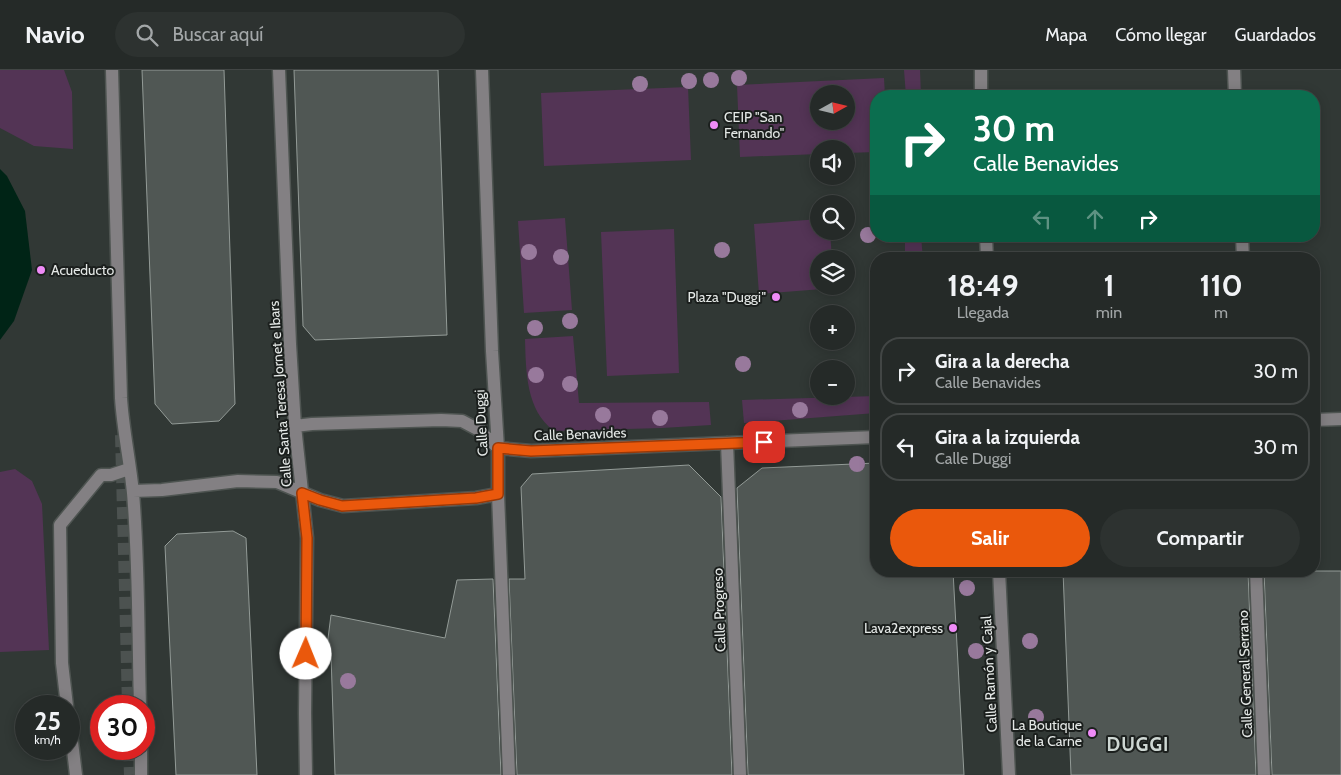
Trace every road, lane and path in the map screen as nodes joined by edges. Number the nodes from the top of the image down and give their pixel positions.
1 (112, 70) edge
2 (279, 70) edge
3 (482, 70) edge
4 (980, 70) edge
5 (1234, 70) edge
6 (982, 90) edge
7 (1235, 90) edge
8 (1341, 418) edge
9 (1320, 420) edge
10 (295, 426) junction
11 (870, 437) edge
12 (727, 443) junction
13 (498, 448) junction
14 (129, 469) junction
15 (132, 491) junction
16 (302, 493) junction
17 (498, 494) junction
18 (999, 577) edge
19 (1256, 577) edge
20 (66, 695) edge
21 (140, 695) edge
22 (74, 760) edge
23 (141, 760) edge
24 (76, 775) edge
25 (142, 775) edge
26 (306, 775) edge
27 (509, 775) edge
28 (740, 775) edge
29 (1009, 775) edge
30 (1264, 775) edge

1 - 14 street
2 - 10 street, Calle Santa Teresa Jornet e Ibars
3 - 13 street, Calle Duggi
4 - 6 street
5 - 7 street
8 - 9 street
10 - 13 street
10 - 16 street, Calle Santa Teresa Jornet e Ibars
11 - 12 street, Calle Benavides
12 - 13 street, Calle Benavides
12 - 28 street, Calle Progreso
13 - 17 street, Calle Duggi
14 - 15 street
14 - 20 street
15 - 16 street
15 - 21 street
16 - 17 street
16 - 26 street, Calle Santa Teresa Jornet e Ibars
17 - 27 street, Calle Duggi
18 - 29 street, Calle Ramón y Cajal
19 - 30 street, Calle General Serrano
22 - 24 street
23 - 25 street

